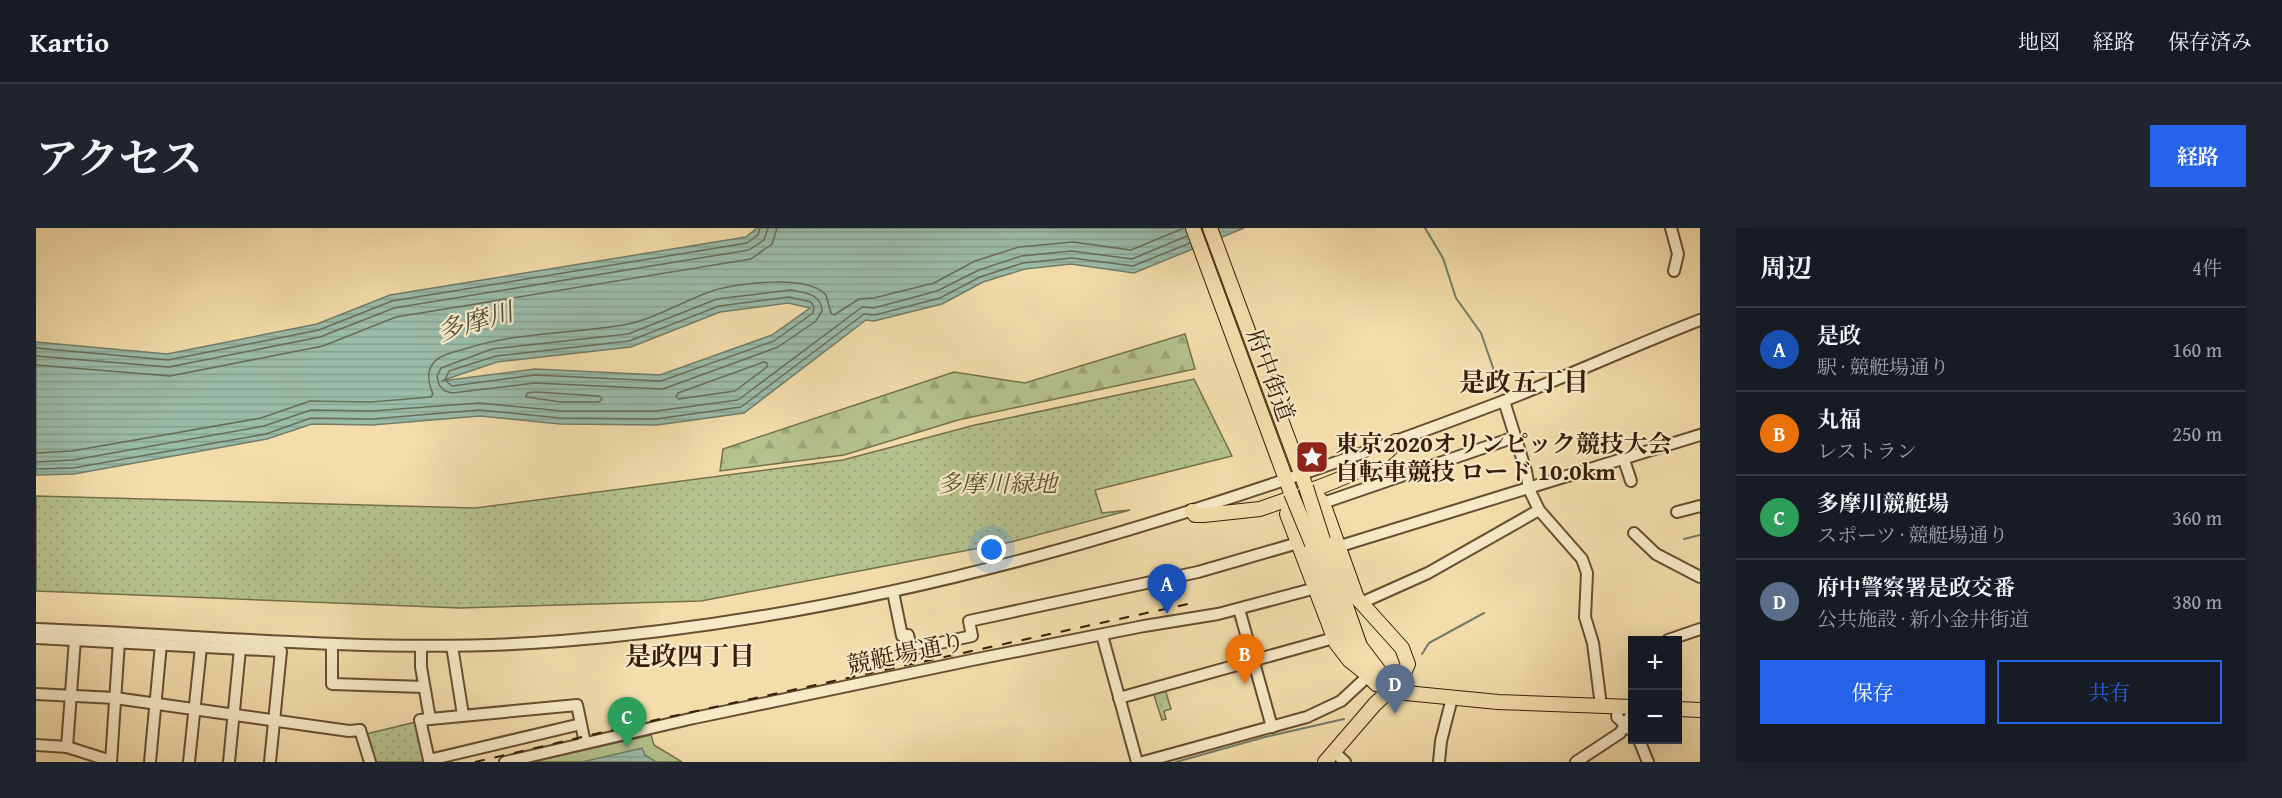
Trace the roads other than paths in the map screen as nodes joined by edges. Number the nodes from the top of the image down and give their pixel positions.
1 (1193, 228) edge
2 (1210, 228) edge
3 (1671, 228) edge
4 (1674, 271) dead end
5 (1700, 320) edge
6 (1504, 400) junction
7 (1700, 435) edge
8 (1515, 437) junction
9 (1396, 441) junction
10 (1624, 460) junction
11 (1298, 467) junction
12 (1283, 472) junction
13 (1631, 481) dead end
14 (1529, 489) junction
15 (1306, 495) junction
16 (1272, 505) junction
17 (1700, 506) edge
18 (1539, 510) junction
19 (1192, 511) junction
20 (1677, 512) dead end
21 (1287, 514) junction
22 (1634, 533) dead end
23 (1311, 542) junction
24 (1337, 547) junction
25 (1700, 577) edge
26 (1316, 588) junction
27 (893, 592) junction
28 (1361, 603) junction
29 (1239, 609) junction
30 (36, 629) edge
31 (1700, 629) edge
32 (1102, 635) junction
33 (1680, 636) edge
34 (36, 638) edge
35 (1334, 638) junction
36 (75, 639) junction
37 (119, 641) junction
38 (160, 644) junction
39 (332, 644) junction
40 (421, 646) junction
41 (452, 646) junction
42 (201, 647) junction
43 (240, 648) junction
44 (1253, 661) junction
45 (1366, 674) junction
46 (424, 687) junction
47 (1392, 688) junction
48 (36, 694) edge
49 (71, 696) junction
50 (115, 698) junction
51 (1119, 698) junction
52 (1452, 698) junction
53 (155, 703) junction
54 (1601, 706) junction
55 (1618, 707) junction
56 (1628, 707) edge
57 (194, 709) junction
58 (1682, 709) edge
59 (1700, 710) edge
60 (234, 714) junction
61 (463, 716) junction
62 (430, 719) junction
63 (274, 721) junction
64 (581, 724) junction
65 (1628, 726) edge
66 (1272, 727) junction
67 (1628, 729) edge
68 (585, 743) junction
69 (1641, 744) edge
70 (36, 745) edge
71 (67, 747) junction
72 (1329, 757) edge
73 (1588, 759) edge
74 (111, 762) edge
75 (150, 762) edge
76 (189, 762) edge
77 (230, 762) edge
78 (270, 762) edge
79 (370, 762) edge
80 (505, 762) edge
81 (1137, 762) edge
82 (1143, 762) edge
83 (1345, 762) edge
84 (1439, 762) edge
85 (1576, 762) edge
86 (1648, 762) edge

1 - 12 main road, 府中街道
2 - 11 main road, 府中街道
3 - 4 street
5 - 6 street
6 - 8 street
6 - 9 street
7 - 10 street
8 - 14 street
8 - 15 street
9 - 11 street
9 - 15 main road
10 - 13 street
10 - 14 street
11 - 12 street
11 - 15 main road, 府中街道
12 - 15 main road, 府中街道
12 - 19 street
14 - 18 street
14 - 24 street
15 - 16 main road
15 - 21 main road
15 - 23 main road, 府中街道, bridge
15 - 24 main road
16 - 19 main road
16 - 21 main road
17 - 20 street
18 - 28 street
18 - 54 street
19 - 27 street
21 - 23 main road
22 - 25 street
23 - 26 main road
23 - 27 street
23 - 45 main road, 府中街道
23 - 47 main road, 府中街道
24 - 28 main road
26 - 29 street, 競艇場通り
26 - 35 main road
27 - 41 street
28 - 47 main road
29 - 32 street, 競艇場通り
29 - 44 street
30 - 39 street
31 - 33 street
32 - 51 street
32 - 68 street, 競艇場通り
34 - 36 street
35 - 44 street
35 - 45 main road
36 - 37 street
36 - 49 street
37 - 38 street
37 - 50 street
38 - 42 street
38 - 53 street
39 - 40 street
39 - 46 street
40 - 41 street
40 - 46 street
41 - 61 street
42 - 43 street
42 - 57 street
43 - 60 street
43 - 63 street
44 - 51 street
44 - 66 street
45 - 47 main road
45 - 66 street
46 - 62 street
47 - 52 main road
47 - 72 main road
48 - 49 street
49 - 50 street
49 - 71 street
50 - 53 street
50 - 74 street
51 - 81 street
52 - 54 main road
52 - 84 street
53 - 57 street
53 - 75 street
54 - 55 main road
55 - 56 main road
55 - 65 street
57 - 60 street
57 - 76 street
58 - 59 main road
60 - 63 street
60 - 77 street
61 - 62 street
61 - 64 street
62 - 64 street
63 - 78 street
63 - 79 street
64 - 68 street
66 - 82 street
67 - 73 street
68 - 80 street, 競艇場通り
69 - 86 street
70 - 71 street
71 - 74 street
72 - 83 street
73 - 85 street

